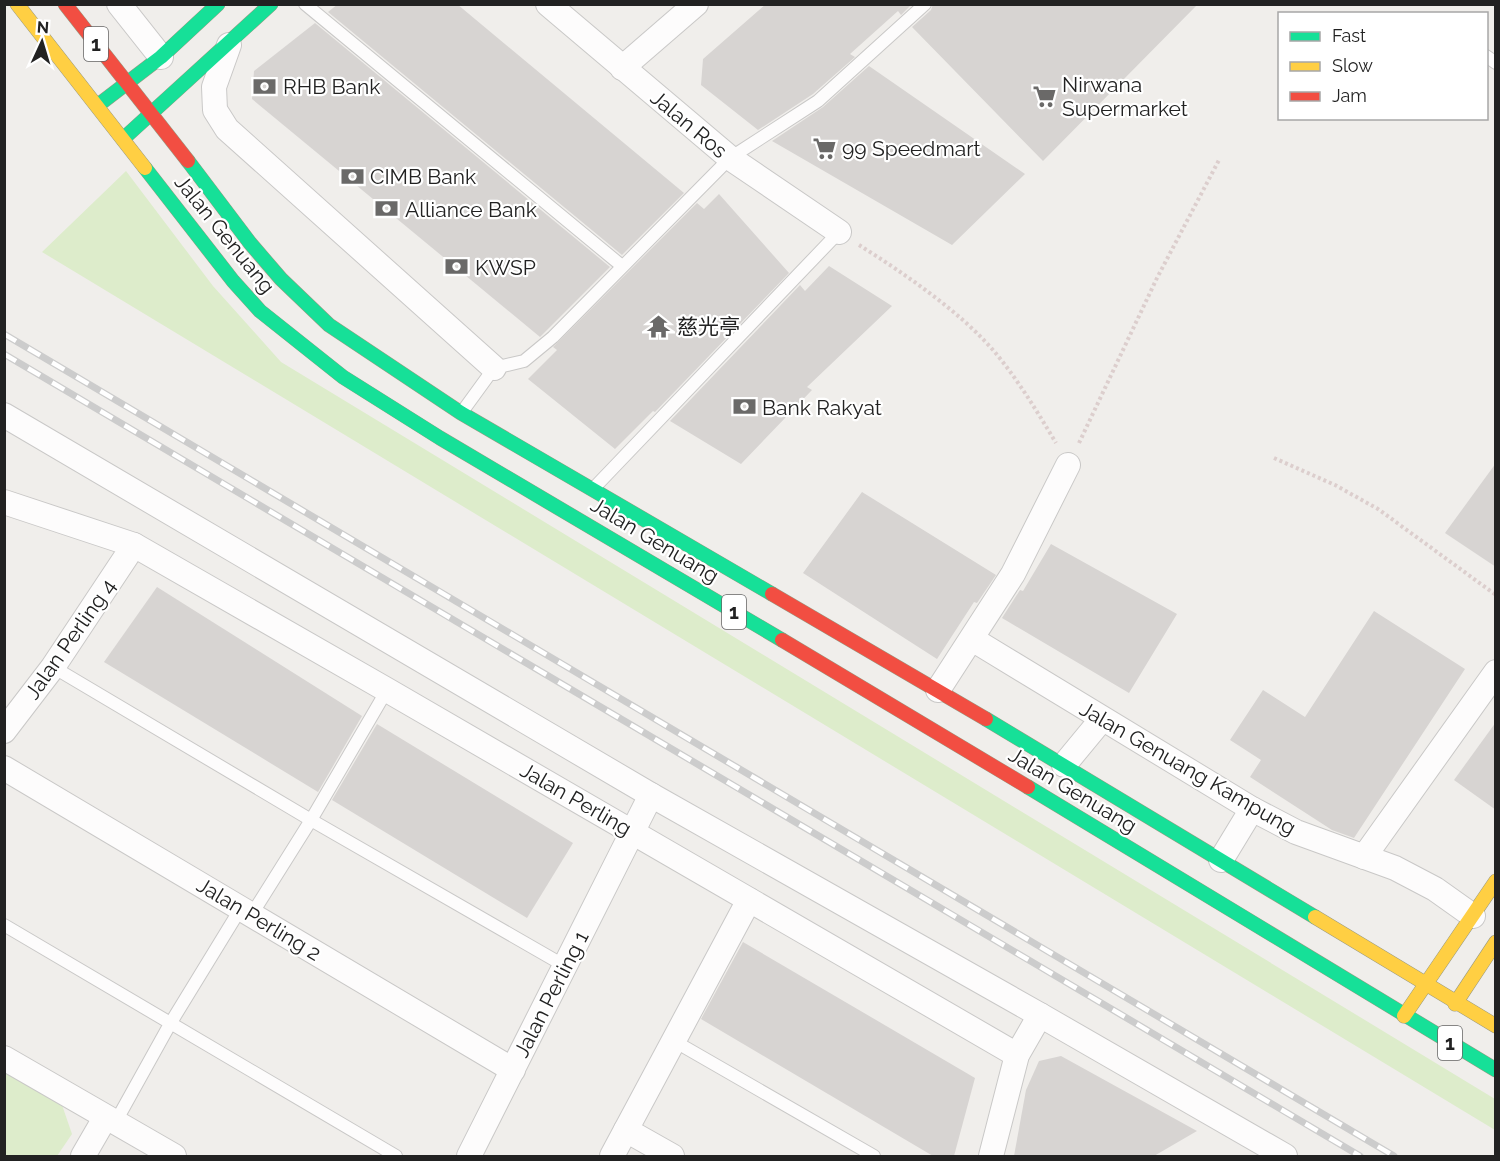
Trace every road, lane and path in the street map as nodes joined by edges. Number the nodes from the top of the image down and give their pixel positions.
1 (17, 4) edge
2 (65, 4) edge
3 (119, 4) edge
4 (218, 4) edge
5 (271, 4) edge
6 (305, 4) edge
7 (548, 4) edge
8 (696, 4) edge
9 (925, 4) edge
10 (230, 43) junction
11 (160, 57) junction
12 (622, 68) junction
13 (128, 83) junction
14 (97, 106) junction
15 (151, 115) junction
16 (123, 139) junction
17 (730, 158) junction
18 (1219, 160) dead end
19 (839, 232) junction
20 (622, 266) junction
21 (494, 368) junction
22 (461, 413) junction
23 (4, 415) edge
24 (1274, 458) dead end
25 (1068, 465) junction
26 (593, 489) junction
27 (4, 502) edge
28 (134, 545) junction
29 (1496, 595) edge
30 (972, 639) junction
31 (53, 667) junction
32 (1496, 672) edge
33 (387, 690) junction
34 (938, 690) junction
35 (1102, 719) junction
36 (4, 731) edge
37 (1064, 765) junction
38 (4, 768) edge
39 (651, 795) junction
40 (1252, 809) junction
41 (310, 820) junction
42 (633, 832) junction
43 (1364, 857) junction
44 (1221, 860) junction
45 (1496, 881) edge
46 (748, 900) junction
47 (246, 911) junction
48 (1473, 916) junction
49 (4, 925) edge
50 (1495, 945) edge
51 (565, 966) junction
52 (1425, 983) junction
53 (1455, 1004) junction
54 (1040, 1015) junction
55 (1404, 1016) junction
56 (170, 1024) junction
57 (1496, 1026) edge
58 (674, 1041) junction
59 (1017, 1055) junction
60 (4, 1058) edge
61 (513, 1070) junction
62 (1496, 1070) edge
63 (110, 1120) junction
64 (626, 1130) junction
65 (83, 1156) edge
66 (174, 1156) edge
67 (396, 1156) edge
68 (470, 1156) edge
69 (612, 1156) edge
70 (672, 1156) edge
71 (874, 1156) edge
72 (991, 1156) edge
73 (1284, 1156) edge

1 - 14 main road, Jalan Genuang / 1
2 - 13 main road, Jalan Genuang / 1
3 - 11 street
4 - 11 main road
5 - 10 main road
6 - 20 lane
7 - 12 street, Jalan Ros
8 - 12 street
9 - 17 lane
10 - 15 main road
10 - 21 street
11 - 13 main road
12 - 17 street, Jalan Ros
13 - 14 main road
13 - 15 main road, Jalan Genuang / 1
14 - 16 main road, Jalan Genuang / 1
15 - 16 main road
15 - 22 main road, Jalan Genuang / 1
16 - 55 main road, Jalan Genuang / 1
17 - 19 street, Jalan Ros
17 - 20 lane
18 - 25 path
19 - 25 path
19 - 26 lane
20 - 21 lane
21 - 22 lane
22 - 26 main road, Jalan Genuang / 1
23 - 39 street
24 - 29 path
25 - 30 street
26 - 34 main road, Jalan Genuang / 1
27 - 28 street, Jalan Perling
28 - 31 street, Jalan Perling 4
28 - 33 street, Jalan Perling
30 - 34 street
30 - 35 street, Jalan Genuang Kampung
31 - 36 street, Jalan Perling 4
31 - 41 lane
32 - 43 street
33 - 41 lane
33 - 42 street, Jalan Perling
34 - 37 main road, Jalan Genuang / 1
35 - 37 street
35 - 40 street, Jalan Genuang Kampung
37 - 44 main road, Jalan Genuang / 1
38 - 47 street, Jalan Perling 2
39 - 42 street, Jalan Perling 1
39 - 54 street
40 - 43 street, Jalan Genuang Kampung
40 - 44 street
41 - 47 lane
41 - 51 lane
42 - 46 street, Jalan Perling
42 - 51 street, Jalan Perling 1
43 - 48 street, Jalan Genuang Kampung
44 - 52 main road, Jalan Genuang / 1
45 - 48 main road
46 - 58 street
46 - 59 street, Jalan Perling
47 - 56 lane
47 - 61 street, Jalan Perling 2
48 - 52 main road
49 - 56 lane
50 - 53 main road
51 - 61 street, Jalan Perling 1
52 - 53 main road, Jalan Genuang / 1
52 - 55 main road
53 - 57 main road, Jalan Genuang / 1
54 - 59 street
54 - 73 street
55 - 62 main road, Jalan Genuang / 1
56 - 63 lane
56 - 67 lane
58 - 64 street
58 - 71 lane
59 - 72 street
60 - 63 street
61 - 68 street, Jalan Perling 1
63 - 65 street
63 - 66 street
64 - 69 street
64 - 70 street

